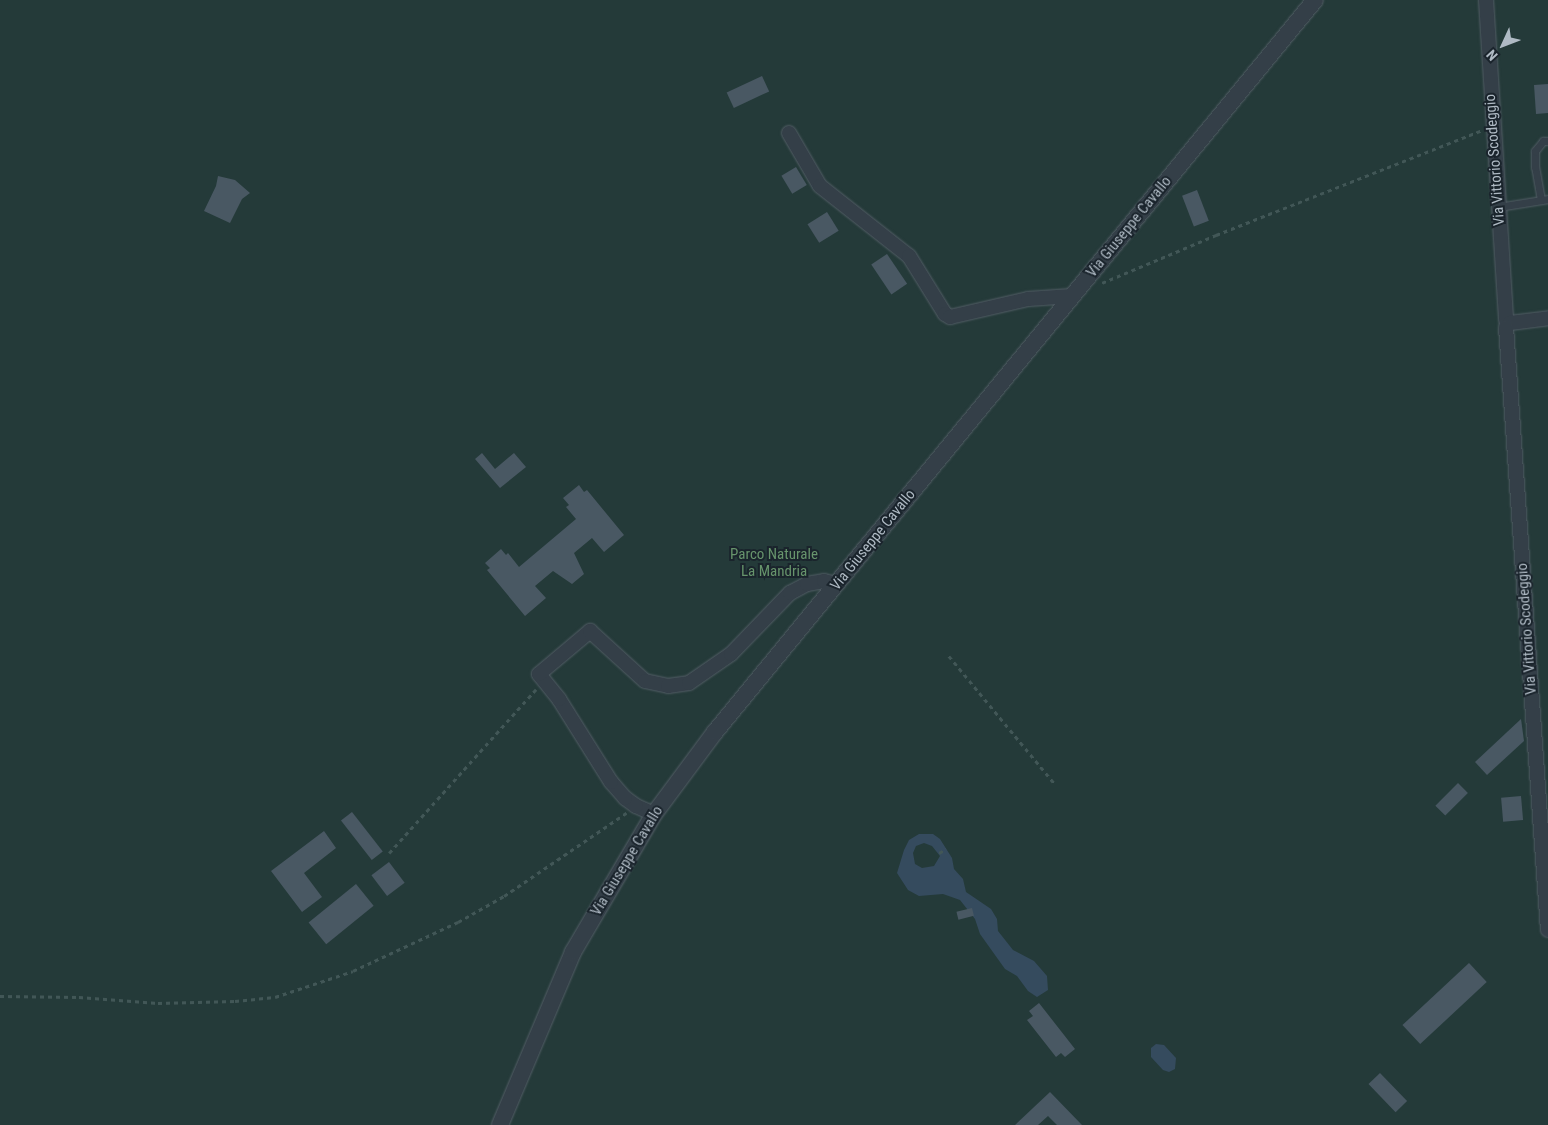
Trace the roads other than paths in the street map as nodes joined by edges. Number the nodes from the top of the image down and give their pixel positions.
1 (1315, 0) edge
2 (1486, 0) edge
3 (789, 133) dead end
4 (1548, 141) edge
5 (1545, 199) edge
6 (1498, 207) junction
7 (1072, 296) junction
8 (1548, 318) edge
9 (1507, 324) junction
10 (836, 584) junction
11 (654, 814) junction
12 (1548, 930) edge
13 (500, 1125) edge

1 - 7 street, Via Giuseppe Cavallo
2 - 6 street, Via Vittorio Scodeggio
3 - 7 street
4 - 5 lane
5 - 6 lane
6 - 9 street, Via Vittorio Scodeggio
7 - 10 street, Via Giuseppe Cavallo
8 - 9 street
9 - 12 street, Via Vittorio Scodeggio
10 - 11 street, Via Giuseppe Cavallo
10 - 11 street
11 - 13 street, Via Giuseppe Cavallo

